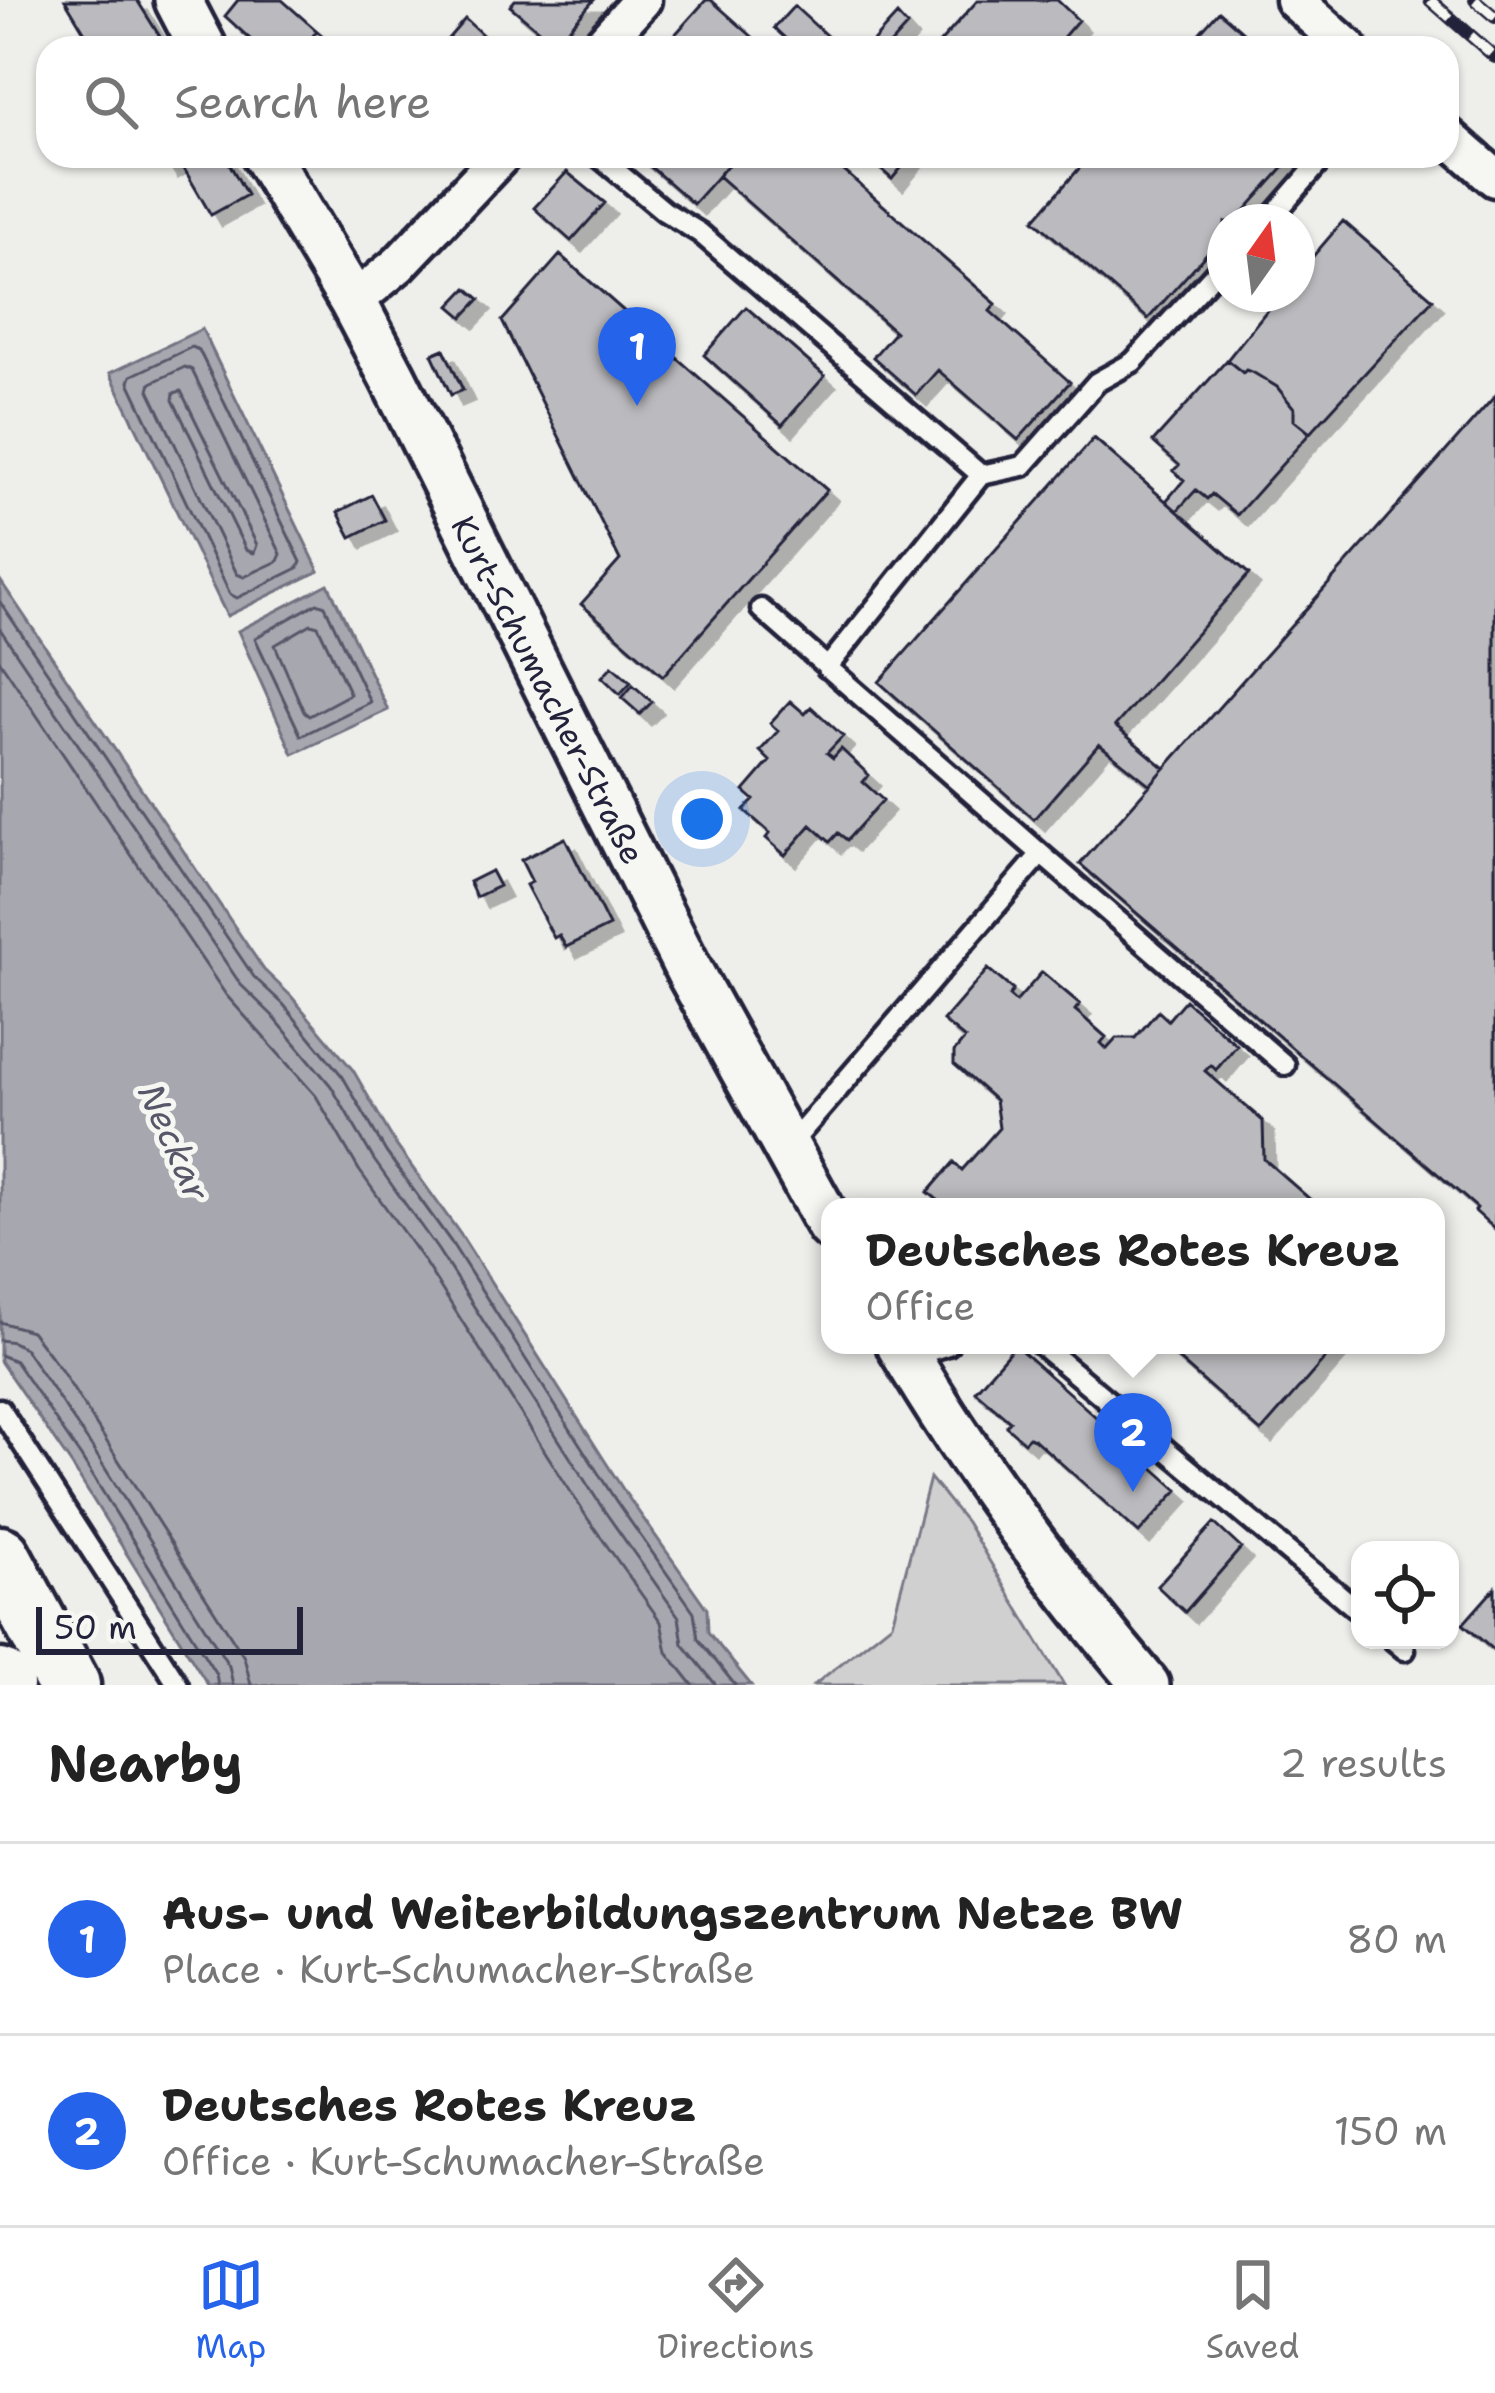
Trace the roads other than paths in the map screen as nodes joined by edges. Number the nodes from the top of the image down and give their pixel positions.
1 (178, 0) edge
2 (642, 0) edge
3 (1294, 0) edge
4 (197, 36) edge
5 (610, 36) edge
6 (1334, 36) edge
7 (1459, 146) edge
8 (273, 168) edge
9 (490, 168) edge
10 (612, 168) edge
11 (1315, 168) edge
12 (1495, 178) edge
13 (1284, 204) edge
14 (1207, 282) edge
15 (353, 302) junction
16 (981, 476) junction
17 (761, 609) dead end
18 (827, 668) junction
19 (1041, 854) junction
20 (1285, 1065) dead end
21 (786, 1149) junction
22 (821, 1210) edge
23 (922, 1354) edge
24 (1052, 1354) edge
25 (0, 1409) edge
26 (0, 1557) edge
27 (1351, 1604) edge
28 (69, 1685) edge
29 (178, 1685) edge
30 (1146, 1685) edge

1 - 4 street
2 - 5 street
3 - 6 street
7 - 12 street
8 - 15 street, Kurt-Schumacher-Straße
9 - 15 street
10 - 16 lane
11 - 13 lane
14 - 16 lane
15 - 21 street, Kurt-Schumacher-Straße
16 - 18 lane
17 - 18 lane
18 - 19 lane
19 - 20 lane
19 - 21 lane
21 - 22 street, Kurt-Schumacher-Straße
23 - 30 street
24 - 27 lane
25 - 29 lane
26 - 28 highway

